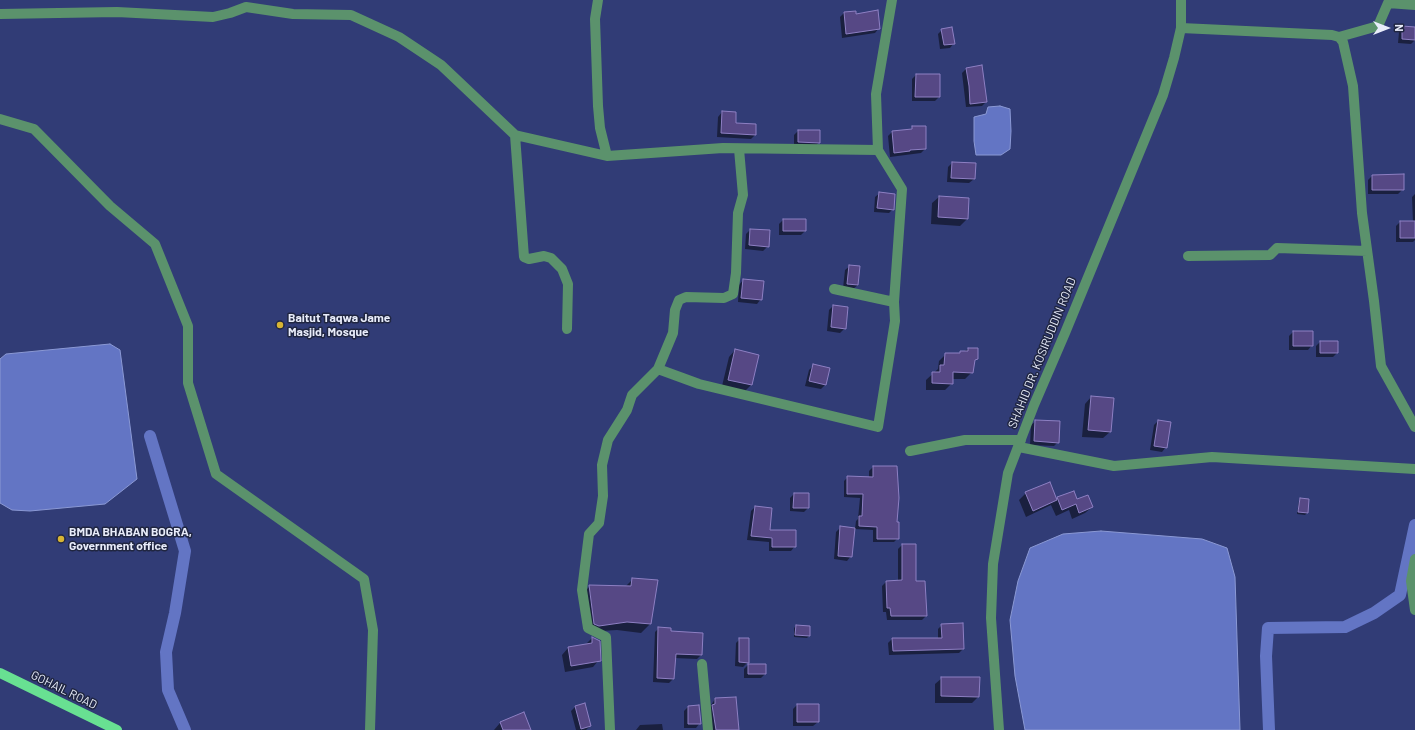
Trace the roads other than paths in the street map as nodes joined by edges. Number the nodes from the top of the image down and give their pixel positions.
1 (598, 0) edge
2 (892, 0) edge
3 (1181, 0) edge
4 (1415, 5) edge
5 (0, 14) edge
6 (1181, 28) junction
7 (1339, 38) junction
8 (0, 118) edge
9 (515, 135) junction
10 (739, 149) junction
11 (878, 150) junction
12 (607, 156) junction
13 (1367, 251) junction
14 (1188, 256) dead end
15 (834, 289) dead end
16 (894, 302) junction
17 (567, 329) dead end
18 (658, 369) junction
19 (1415, 427) edge
20 (1020, 444) junction
21 (910, 451) dead end
22 (1415, 469) edge
23 (1415, 559) edge
24 (1415, 610) edge
25 (702, 664) dead end
26 (0, 673) edge
27 (117, 730) edge
28 (370, 730) edge
29 (610, 730) edge
30 (708, 730) edge
31 (999, 730) edge

1 - 12 street
2 - 11 street
3 - 6 street, SHAHID DR. KOSIRUDDIN ROAD
4 - 7 street
5 - 9 street
6 - 7 street
6 - 20 street, SHAHID DR. KOSIRUDDIN ROAD
7 - 13 street
8 - 28 street
9 - 12 street
9 - 17 street
10 - 11 street
10 - 12 street
10 - 18 street
11 - 16 street
13 - 14 street
13 - 19 street
15 - 16 street
16 - 18 street
18 - 29 street
20 - 21 street
20 - 22 street
20 - 31 street, SHAHID DR. KOSIRUDDIN ROAD
23 - 24 street
25 - 30 street
26 - 27 main road, GOHAIL ROAD

